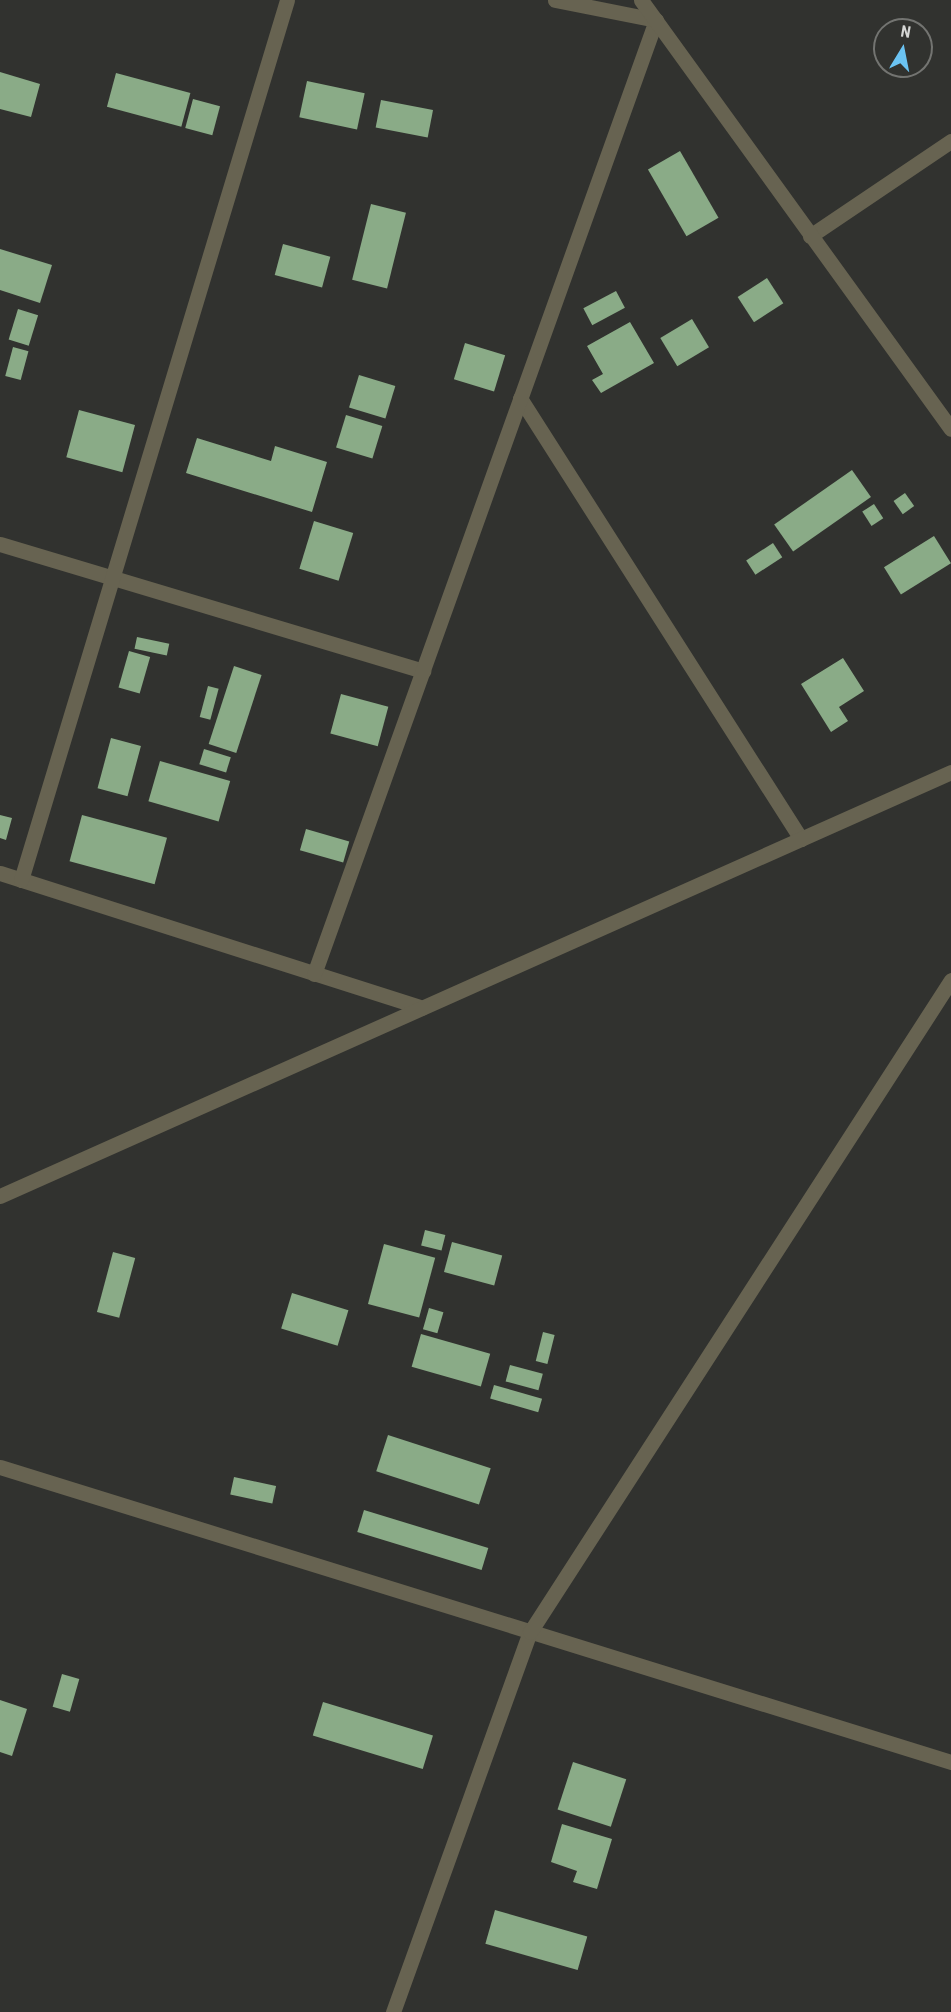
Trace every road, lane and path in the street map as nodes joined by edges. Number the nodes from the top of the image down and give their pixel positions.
1 (287, 0) edge
2 (555, 0) edge
3 (641, 0) edge
4 (656, 20) junction
5 (951, 141) edge
6 (810, 236) junction
7 (520, 398) junction
8 (951, 429) edge
9 (0, 544) edge
10 (112, 578) junction
11 (423, 670) junction
12 (951, 772) edge
13 (801, 838) junction
14 (0, 873) edge
15 (21, 880) junction
16 (314, 974) junction
17 (951, 980) edge
18 (422, 1008) junction
19 (0, 1196) edge
20 (0, 1467) edge
21 (530, 1632) junction
22 (951, 1762) edge
23 (393, 2012) edge

1 - 10 street
2 - 4 street
3 - 4 street
4 - 6 street
4 - 7 street
5 - 6 street
6 - 8 street
7 - 11 street
7 - 13 street
9 - 10 street
10 - 11 street
10 - 15 street
11 - 16 street
12 - 13 street
13 - 18 street
14 - 15 street
15 - 16 street
16 - 18 street
17 - 21 street
18 - 19 street
20 - 21 street
21 - 22 street
21 - 23 street

